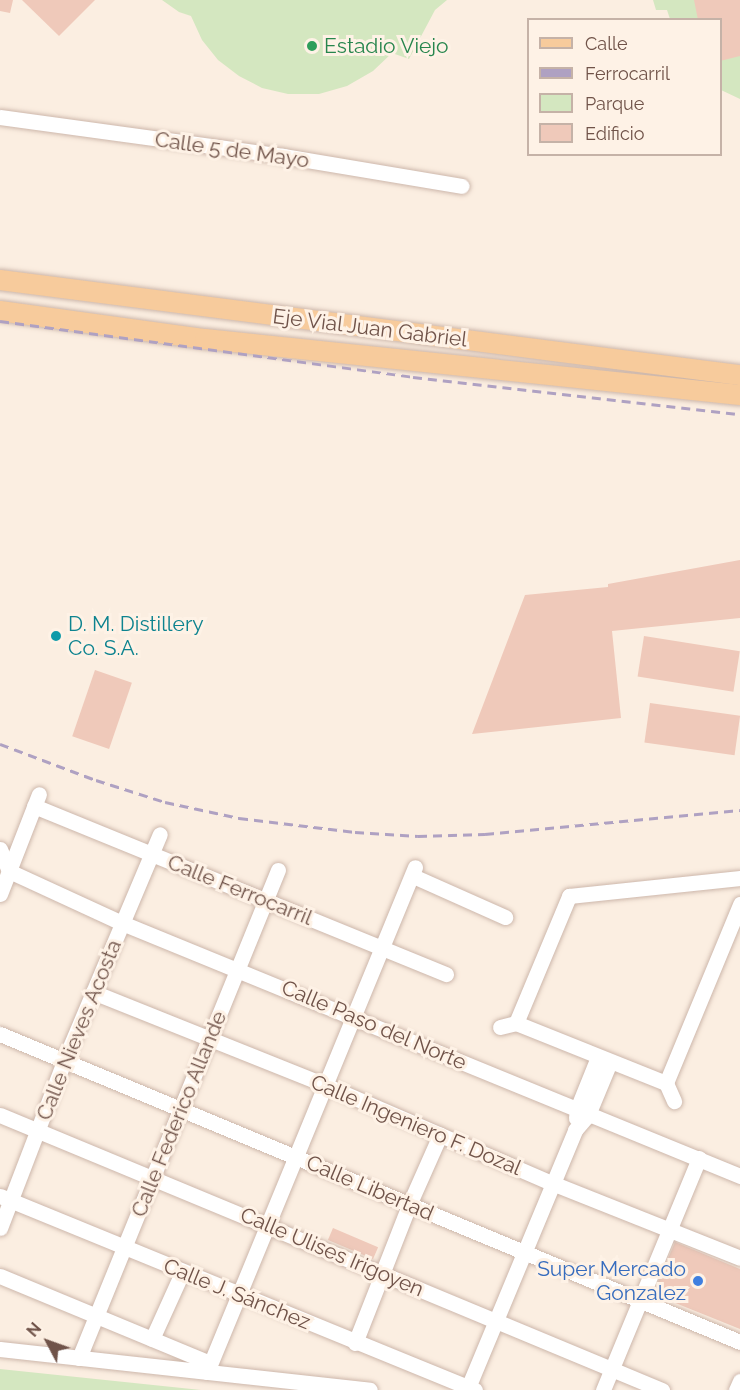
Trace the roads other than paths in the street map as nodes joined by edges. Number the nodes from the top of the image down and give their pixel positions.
1 (0, 117) edge
2 (462, 186) dead end
3 (0, 280) edge
4 (0, 311) edge
5 (740, 375) edge
6 (735, 401) edge
7 (159, 834) dead end
8 (0, 849) edge
9 (151, 854) junction
10 (278, 870) dead end
11 (9, 872) junction
12 (740, 878) edge
13 (0, 894) edge
14 (266, 900) junction
15 (740, 904) edge
16 (505, 917) dead end
17 (122, 923) junction
18 (382, 948) junction
19 (238, 968) junction
20 (446, 974) dead end
21 (93, 992) junction
22 (352, 1016) junction
23 (516, 1023) junction
24 (500, 1027) dead end
25 (0, 1034) edge
26 (209, 1039) junction
27 (604, 1060) junction
28 (64, 1061) junction
29 (666, 1083) junction
30 (325, 1085) junction
31 (674, 1101) dead end
32 (180, 1110) junction
33 (583, 1112) junction
34 (0, 1115) edge
35 (39, 1132) junction
36 (440, 1135) junction
37 (294, 1156) junction
38 (699, 1158) junction
39 (740, 1176) edge
40 (153, 1178) junction
41 (552, 1183) junction
42 (6, 1199) edge
43 (409, 1205) junction
44 (266, 1224) junction
45 (0, 1228) edge
46 (669, 1229) junction
47 (124, 1248) junction
48 (524, 1252) junction
49 (740, 1258) edge
50 (182, 1273) junction
51 (383, 1274) junction
52 (0, 1276) edge
53 (238, 1295) junction
54 (640, 1299) junction
55 (96, 1316) junction
56 (496, 1320) junction
57 (152, 1339) junction
58 (355, 1342) junction
59 (740, 1342) edge
60 (0, 1349) edge
61 (80, 1358) junction
62 (208, 1368) junction
63 (613, 1368) junction
64 (740, 1381) edge
65 (470, 1389) edge
66 (370, 1390) edge
67 (603, 1390) edge
68 (662, 1390) edge
69 (736, 1390) edge

1 - 2 street, Calle 5 de Mayo
3 - 5 main road, Eje Vial Juan Gabriel
4 - 6 main road, Eje Vial Juan Gabriel
7 - 9 street, Calle Nieves Acosta
8 - 11 street
9 - 11 street, Calle Ferrocarril
9 - 14 street, Calle Ferrocarril
9 - 17 street, Calle Nieves Acosta
10 - 14 street, Calle Federico Allande
11 - 13 street
11 - 17 street, Calle Paso del Norte
12 - 23 street
14 - 18 street, Calle Ferrocarril
14 - 19 street, Calle Federico Allande
15 - 29 street
16 - 18 street
17 - 19 street, Calle Paso del Norte
17 - 21 street, Calle Nieves Acosta
18 - 20 street, Calle Ferrocarril
18 - 22 street
19 - 22 street, Calle Paso del Norte
19 - 26 street, Calle Federico Allande
21 - 26 street, Calle Ingeniero F. Dozal
21 - 28 street, Calle Nieves Acosta
22 - 30 street
22 - 33 street, Calle Paso del Norte
23 - 24 street
23 - 27 street
25 - 28 street, Calle Libertad
26 - 30 street, Calle Ingeniero F. Dozal
26 - 32 street, Calle Federico Allande
27 - 29 street
27 - 33 street
28 - 32 street, Calle Libertad
28 - 35 street, Calle Nieves Acosta
29 - 31 street
30 - 36 street, Calle Ingeniero F. Dozal
30 - 37 street
32 - 37 street, Calle Libertad
32 - 40 street, Calle Federico Allande
33 - 38 street, Calle Paso del Norte
33 - 41 street
34 - 35 street, Calle Ulises Irigoyen
35 - 40 street, Calle Ulises Irigoyen
35 - 42 street, Calle Nieves Acosta
36 - 41 street, Calle Ingeniero F. Dozal
36 - 43 street
37 - 43 street, Calle Libertad
37 - 44 street
38 - 39 street, Calle Paso del Norte
38 - 46 street
40 - 44 street, Calle Ulises Irigoyen
40 - 47 street, Calle Federico Allande
41 - 46 street, Calle Ingeniero F. Dozal
41 - 48 street
42 - 45 street, Calle Nieves Acosta
42 - 47 street, Calle J. Sánchez
43 - 48 street, Calle Libertad
43 - 51 street
44 - 51 street, Calle Ulises Irigoyen
44 - 53 street
46 - 49 street, Calle Ingeniero F. Dozal
46 - 54 street
47 - 50 street, Calle J. Sánchez
47 - 55 street, Calle Federico Allande
48 - 54 street, Calle Libertad
48 - 56 street
50 - 53 street, Calle J. Sánchez
50 - 57 street
51 - 56 street, Calle Ulises Irigoyen
51 - 58 street
52 - 55 street
53 - 58 street, Calle J. Sánchez
53 - 62 street
54 - 59 street, Calle Libertad
54 - 63 street
55 - 57 street
55 - 61 street, Calle Federico Allande
56 - 63 street, Calle Ulises Irigoyen
56 - 65 street
57 - 62 street
58 - 65 street, Calle J. Sánchez
60 - 61 street
61 - 62 street
62 - 66 street
63 - 67 street
63 - 68 street, Calle Ulises Irigoyen
64 - 69 street

